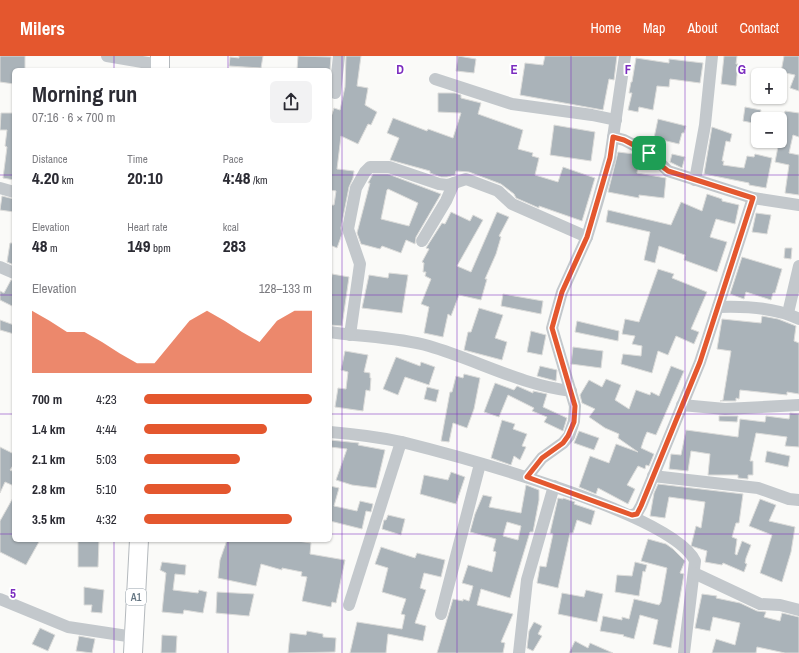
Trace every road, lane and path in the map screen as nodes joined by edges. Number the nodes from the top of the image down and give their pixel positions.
1 (107, 56) edge
2 (339, 56) edge
3 (625, 56) edge
4 (712, 56) edge
5 (160, 64) edge
6 (435, 80) dead end
7 (335, 93) dead end
8 (616, 120) junction
9 (613, 137) junction
10 (695, 180) junction
11 (454, 184) junction
12 (0, 188) edge
13 (12, 191) edge
14 (753, 198) junction
15 (799, 205) edge
16 (587, 237) junction
17 (422, 241) dead end
18 (799, 266) edge
19 (0, 267) edge
20 (12, 272) edge
21 (718, 307) junction
22 (788, 313) junction
23 (799, 319) edge
24 (332, 332) edge
25 (350, 335) junction
26 (571, 391) junction
27 (682, 405) junction
28 (799, 405) edge
29 (332, 432) edge
30 (401, 442) junction
31 (480, 464) junction
32 (653, 476) junction
33 (527, 477) junction
34 (554, 486) junction
35 (799, 500) edge
36 (632, 515) junction
37 (139, 542) edge
38 (694, 573) junction
39 (0, 599) edge
40 (349, 605) dead end
41 (799, 610) edge
42 (441, 614) dead end
43 (134, 645) edge
44 (519, 653) edge
45 (684, 653) edge

1 - 5 street
2 - 7 street
3 - 8 street
4 - 10 street
6 - 8 street
8 - 9 street
9 - 10 street
9 - 16 street
10 - 14 street
11 - 16 street
11 - 17 street
11 - 25 street
12 - 13 street
14 - 15 street
14 - 21 street
16 - 26 street
18 - 22 street
19 - 20 street
21 - 22 street
21 - 27 street
22 - 23 street
24 - 25 street
25 - 26 street
26 - 33 street
27 - 28 street
27 - 32 street
29 - 30 street
30 - 31 street
30 - 40 street
31 - 33 street
31 - 42 street
32 - 35 street
32 - 36 street
33 - 34 street
34 - 36 street
34 - 44 street
36 - 38 street
37 - 43 highway, A1
38 - 41 street
38 - 45 street
39 - 43 street

